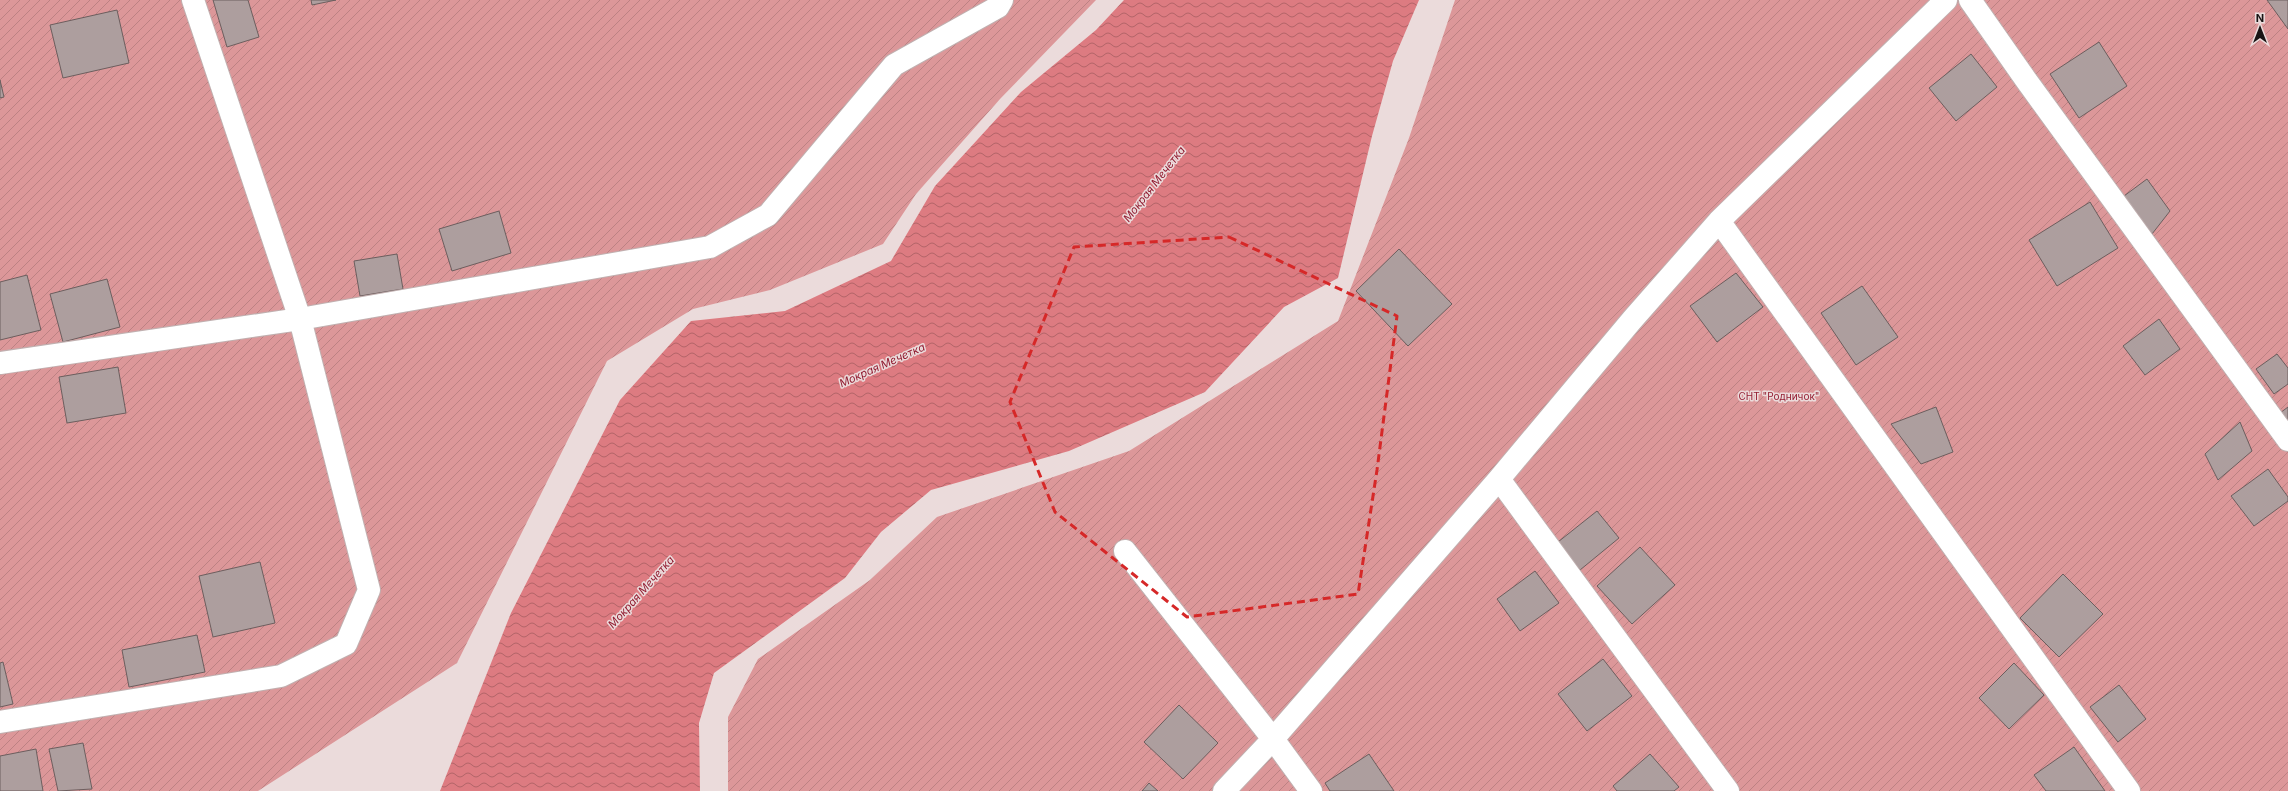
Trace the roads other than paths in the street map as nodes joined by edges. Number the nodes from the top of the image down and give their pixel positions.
1 (193, 0) edge
2 (1002, 0) edge
3 (1946, 0) edge
4 (1970, 0) edge
5 (1719, 221) junction
6 (300, 319) junction
7 (0, 363) edge
8 (2288, 440) edge
9 (1499, 479) junction
10 (1125, 551) dead end
11 (0, 722) edge
12 (1273, 739) junction
13 (1224, 791) edge
14 (1311, 791) edge
15 (1728, 791) edge
16 (2129, 791) edge

1 - 6 street
2 - 6 street
3 - 5 street
4 - 8 street
5 - 9 street
5 - 16 street
6 - 7 street
6 - 11 street
9 - 12 street
9 - 15 street
10 - 12 street
12 - 13 street
12 - 14 street

